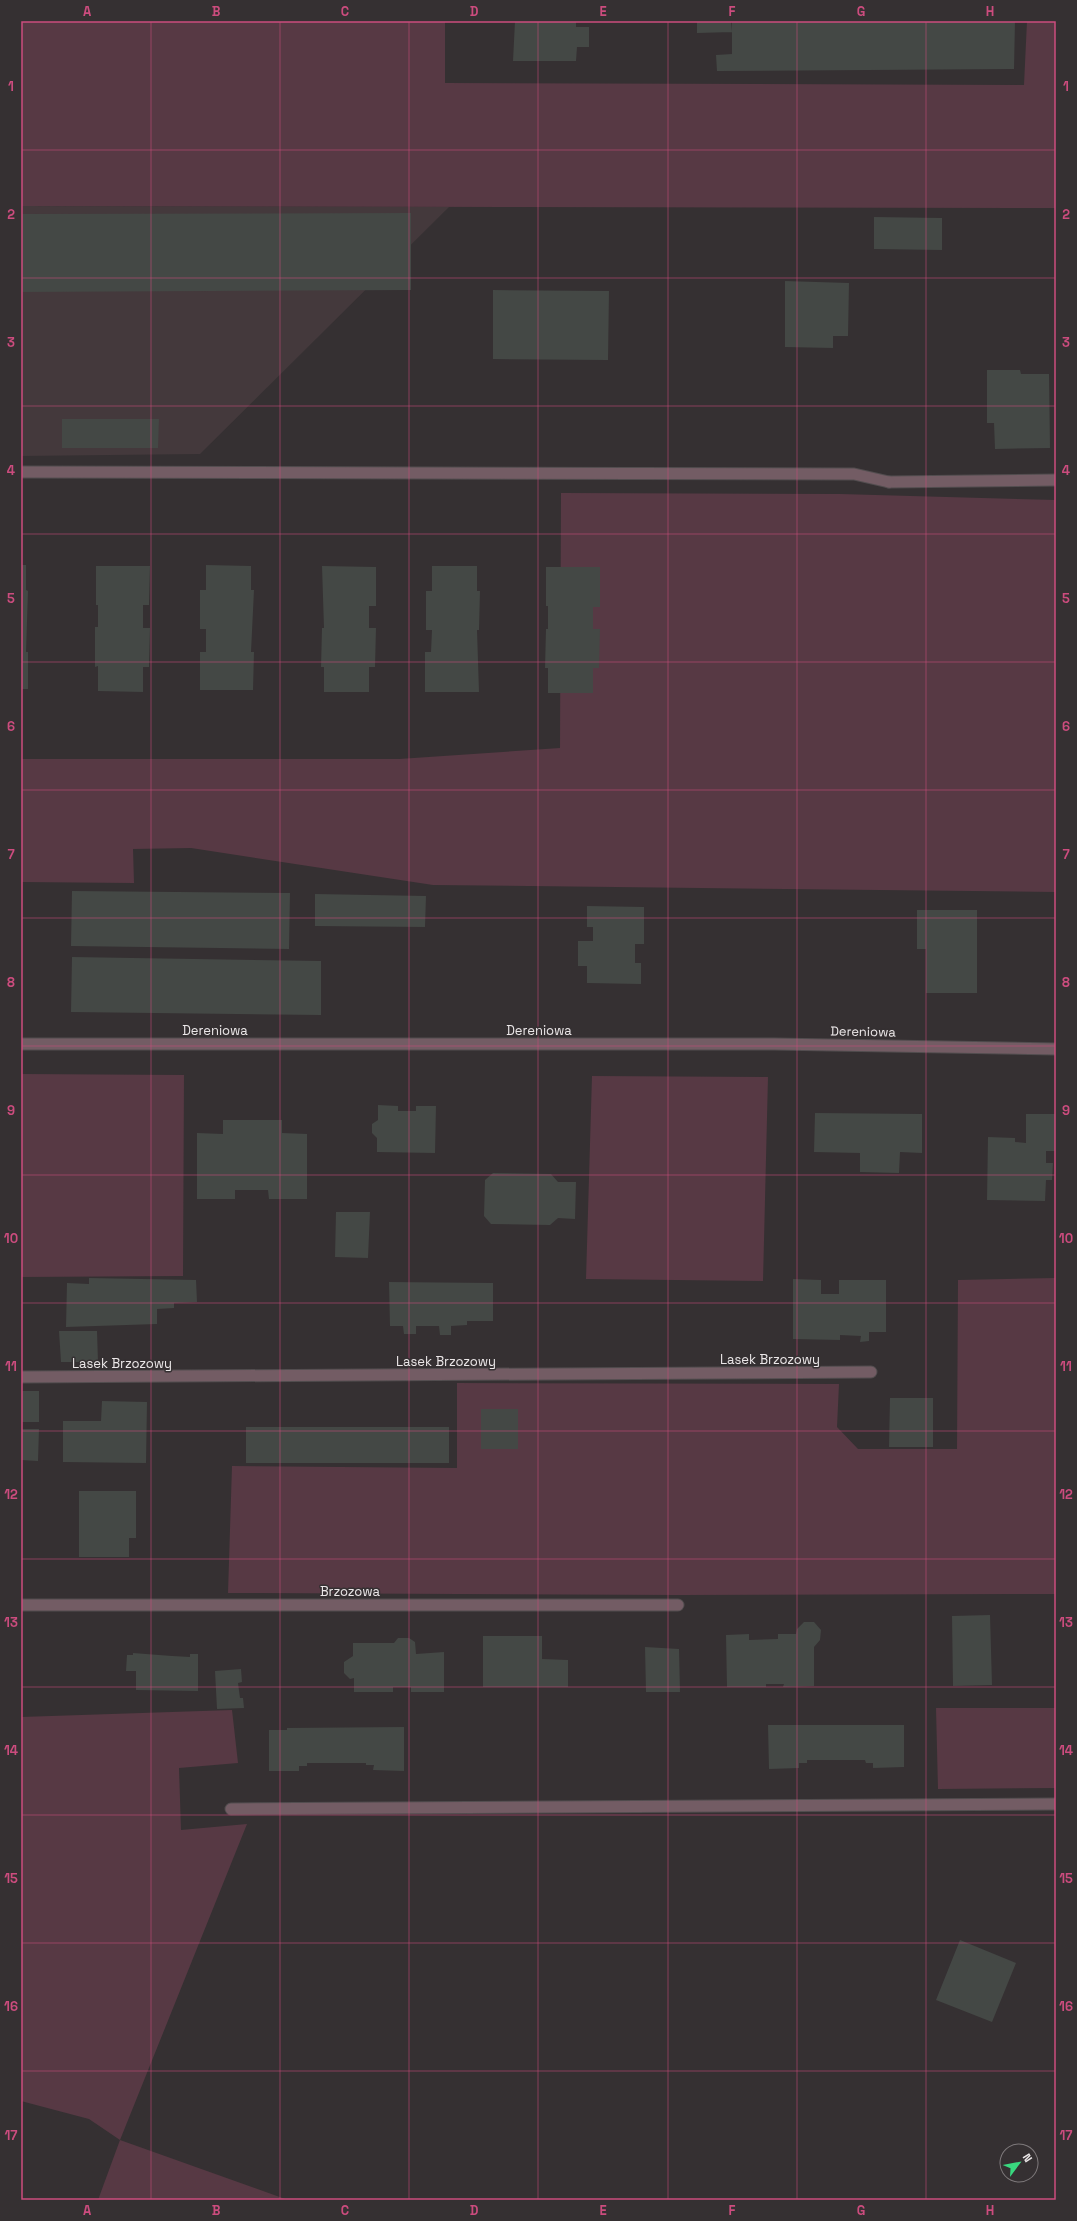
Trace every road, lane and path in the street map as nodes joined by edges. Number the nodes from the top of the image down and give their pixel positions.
1 (21, 472) edge
2 (1056, 480) edge
3 (21, 1044) edge
4 (1056, 1049) edge
5 (871, 1372) dead end
6 (21, 1377) edge
7 (21, 1605) edge
8 (678, 1605) dead end
9 (1056, 1804) edge
10 (231, 1809) dead end

1 - 2 street
3 - 4 street, Dereniowa
5 - 6 street, Lasek Brzozowy
7 - 8 street, Brzozowa
9 - 10 street

